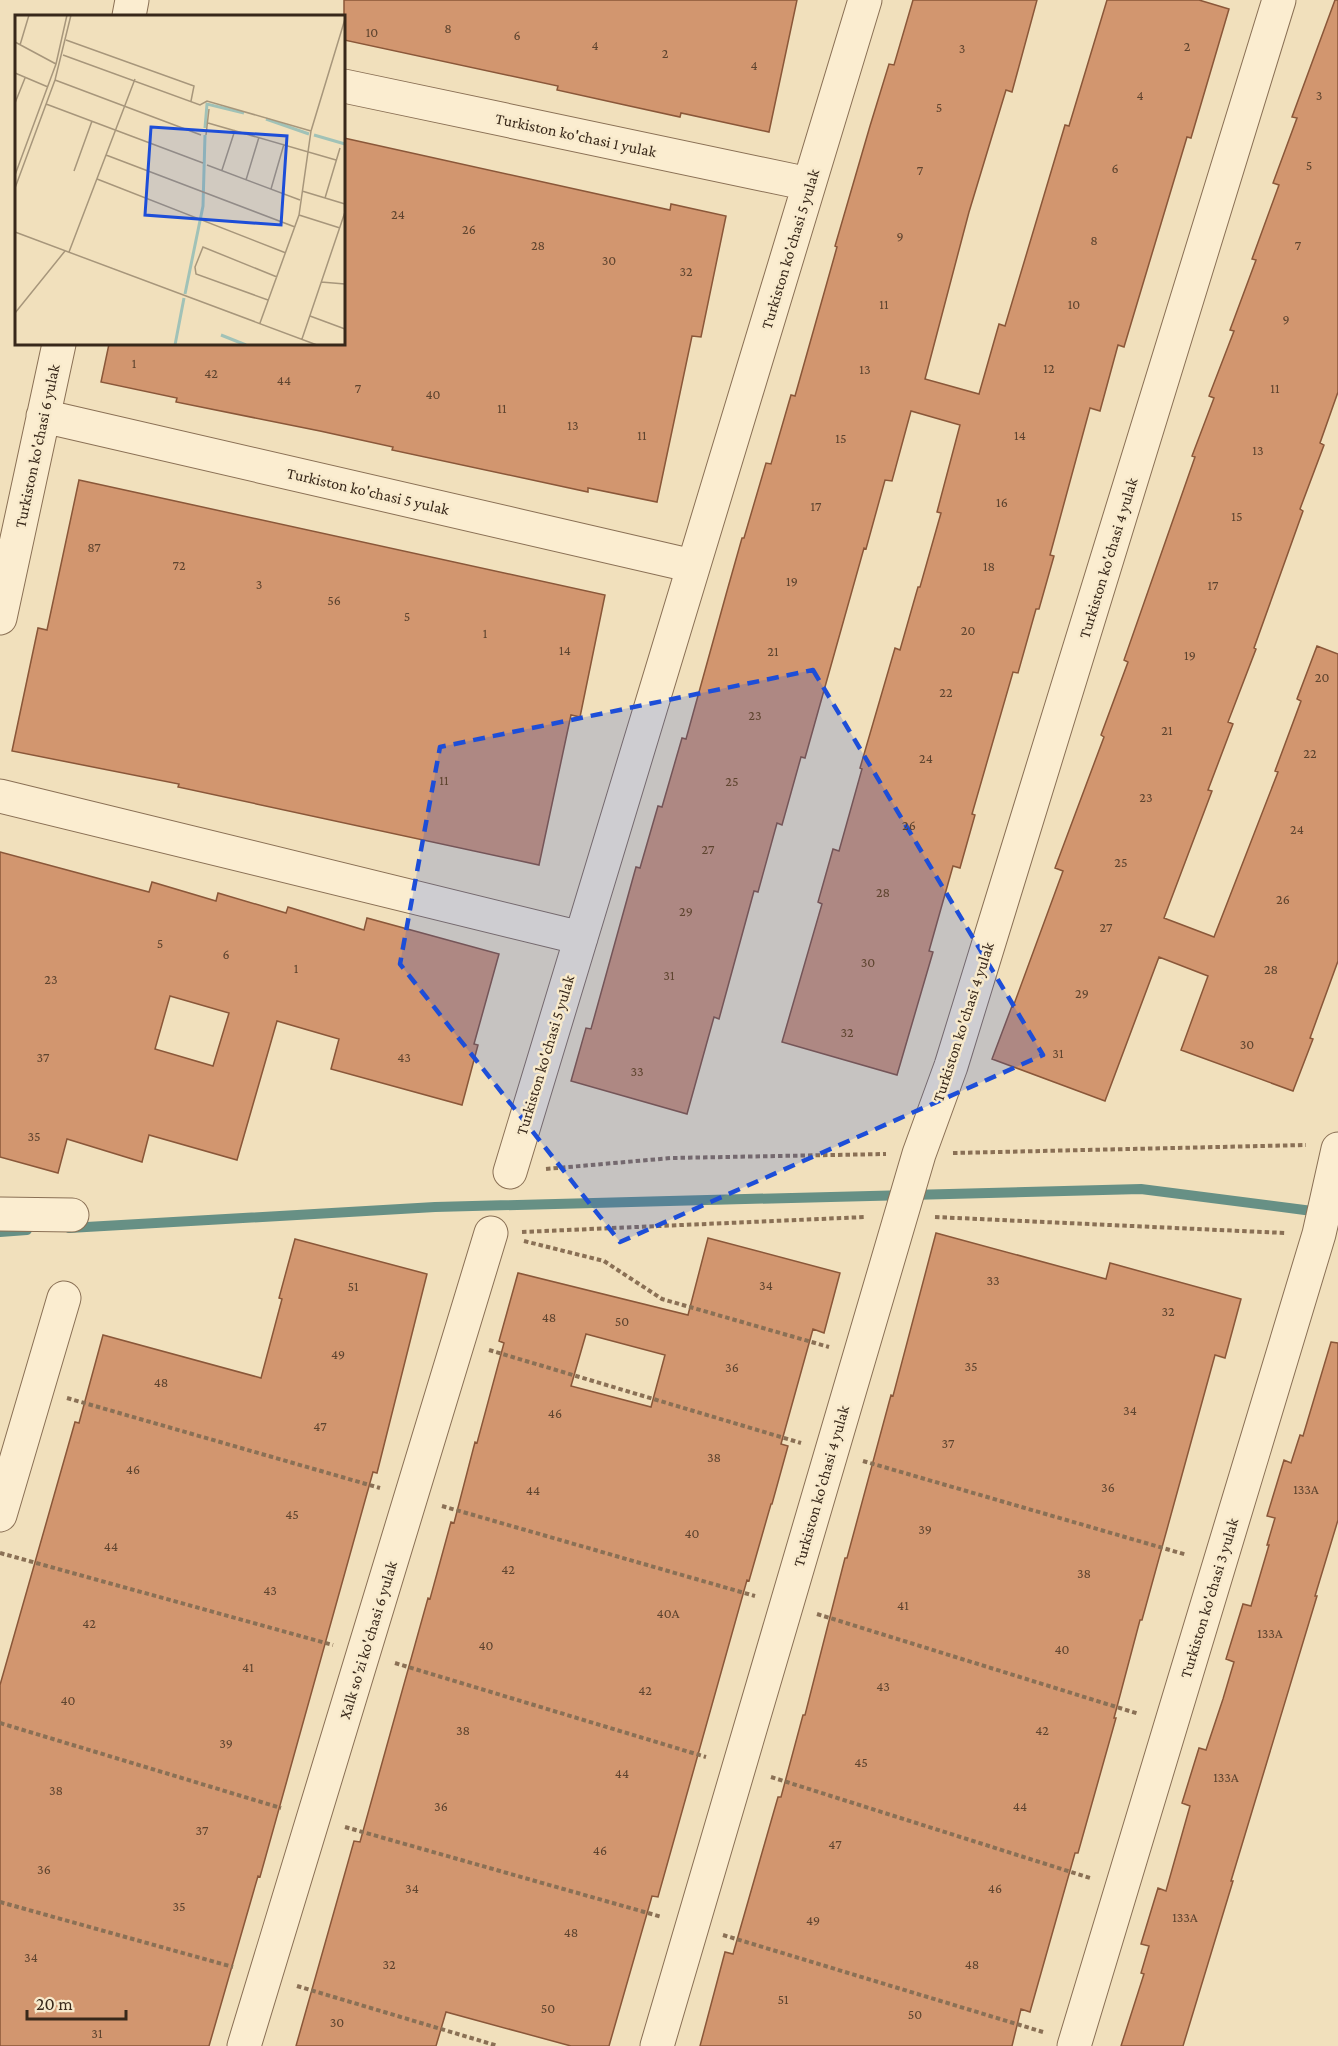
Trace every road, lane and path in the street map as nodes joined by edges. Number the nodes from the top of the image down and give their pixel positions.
1 (132, 0) edge
2 (866, 0) edge
3 (1279, 0) edge
4 (129, 15) edge
5 (345, 86) edge
6 (809, 184) junction
7 (59, 345) edge
8 (44, 416) junction
9 (693, 566) junction
10 (0, 618) edge
11 (0, 796) edge
12 (580, 938) junction
13 (1338, 1149) edge
14 (510, 1172) dead end
15 (0, 1214) edge
16 (72, 1215) dead end
17 (491, 1233) joint
18 (1328, 1236) edge
19 (64, 1298) dead end
20 (860, 1356) junction
21 (37, 1390) junction
22 (411, 1497) junction
23 (0, 1515) edge
24 (0, 1553) edge
25 (786, 1605) junction
26 (363, 1653) junction
27 (0, 1724) edge
28 (1172, 1724) junction
29 (739, 1767) junction
30 (314, 1818) junction
31 (1122, 1888) junction
32 (692, 1926) junction
33 (1075, 2044) edge
34 (244, 2046) edge
35 (657, 2046) edge

1 - 4 street
2 - 6 street, Turkiston ko'chasi 5 yulak
3 - 20 street, Turkiston ko'chasi 4 yulak
5 - 6 street, Turkiston ko'chasi 1 yulak
6 - 9 street, Turkiston ko'chasi 5 yulak
7 - 8 street, Turkiston ko'chasi 6 yulak
8 - 9 street, Turkiston ko'chasi 5 yulak
8 - 10 street, Turkiston ko'chasi 6 yulak
9 - 12 street, Turkiston ko'chasi 5 yulak
11 - 12 street
12 - 14 street, Turkiston ko'chasi 5 yulak
13 - 18 street, Turkiston ko'chasi 3 yulak
15 - 16 street
17 - 20 path
17 - 22 street, Xalk so'zi ko'chasi 6 yulak
18 - 28 street, Turkiston ko'chasi 3 yulak
19 - 21 street
20 - 25 street, Turkiston ko'chasi 4 yulak
21 - 22 path
21 - 23 street
22 - 25 path
22 - 26 street, Xalk so'zi ko'chasi 6 yulak
24 - 26 path
25 - 28 path
25 - 29 street, Turkiston ko'chasi 4 yulak
26 - 29 path
26 - 30 street, Xalk so'zi ko'chasi 6 yulak
27 - 30 path
28 - 31 street, Turkiston ko'chasi 3 yulak
29 - 31 path
29 - 32 street, Turkiston ko'chasi 4 yulak
30 - 32 path
30 - 34 street, Xalk so'zi ko'chasi 6 yulak
31 - 33 street, Turkiston ko'chasi 3 yulak
32 - 33 path
32 - 35 street, Turkiston ko'chasi 4 yulak

